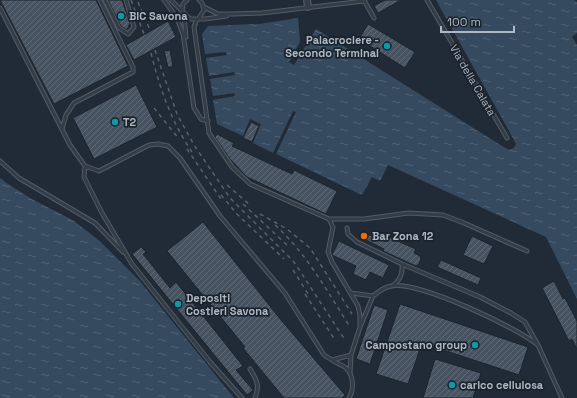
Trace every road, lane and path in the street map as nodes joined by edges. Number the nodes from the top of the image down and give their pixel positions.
1 (100, 0) edge
2 (105, 0) edge
3 (126, 0) edge
4 (164, 0) edge
5 (171, 0) edge
6 (187, 0) edge
7 (199, 0) edge
8 (307, 0) edge
9 (364, 0) edge
10 (427, 0) edge
11 (204, 7) junction
12 (308, 7) junction
13 (0, 8) edge
14 (182, 11) junction
15 (233, 14) junction
16 (184, 15) junction
17 (374, 18) dead end
18 (198, 19) junction
19 (186, 43) junction
20 (208, 121) junction
21 (62, 129) junction
22 (507, 138) dead end
23 (0, 161) edge
24 (85, 166) junction
25 (329, 219) junction
26 (347, 228) dead end
27 (527, 251) dead end
28 (127, 255) junction
29 (402, 264) junction
30 (392, 286) junction
31 (351, 294) junction
32 (373, 296) junction
33 (360, 326) junction
34 (538, 345) junction
35 (351, 355) junction
36 (332, 360) junction
37 (250, 370) dead end
38 (351, 377) junction
39 (242, 398) edge
40 (256, 398) edge
41 (349, 398) edge
42 (562, 398) edge

1 - 21 lane
2 - 3 lane
4 - 19 lane
5 - 14 lane
6 - 14 lane
7 - 11 lane
8 - 12 street
9 - 12 lane
9 - 17 lane
10 - 22 lane, Via della Calata
11 - 15 lane
11 - 18 lane
12 - 15 lane
13 - 21 lane
14 - 16 lane
15 - 18 lane
16 - 18 lane
16 - 19 lane
18 - 20 lane
19 - 20 lane
20 - 25 lane
21 - 24 lane
23 - 28 lane
24 - 28 lane
24 - 36 lane
25 - 27 lane
25 - 31 lane
26 - 29 lane
28 - 39 lane
29 - 30 lane
29 - 34 lane
30 - 32 lane
30 - 34 lane
31 - 32 lane
31 - 33 lane
32 - 33 lane
33 - 35 lane
34 - 42 lane
35 - 36 lane
35 - 38 lane
36 - 38 lane
37 - 40 lane
38 - 41 lane

